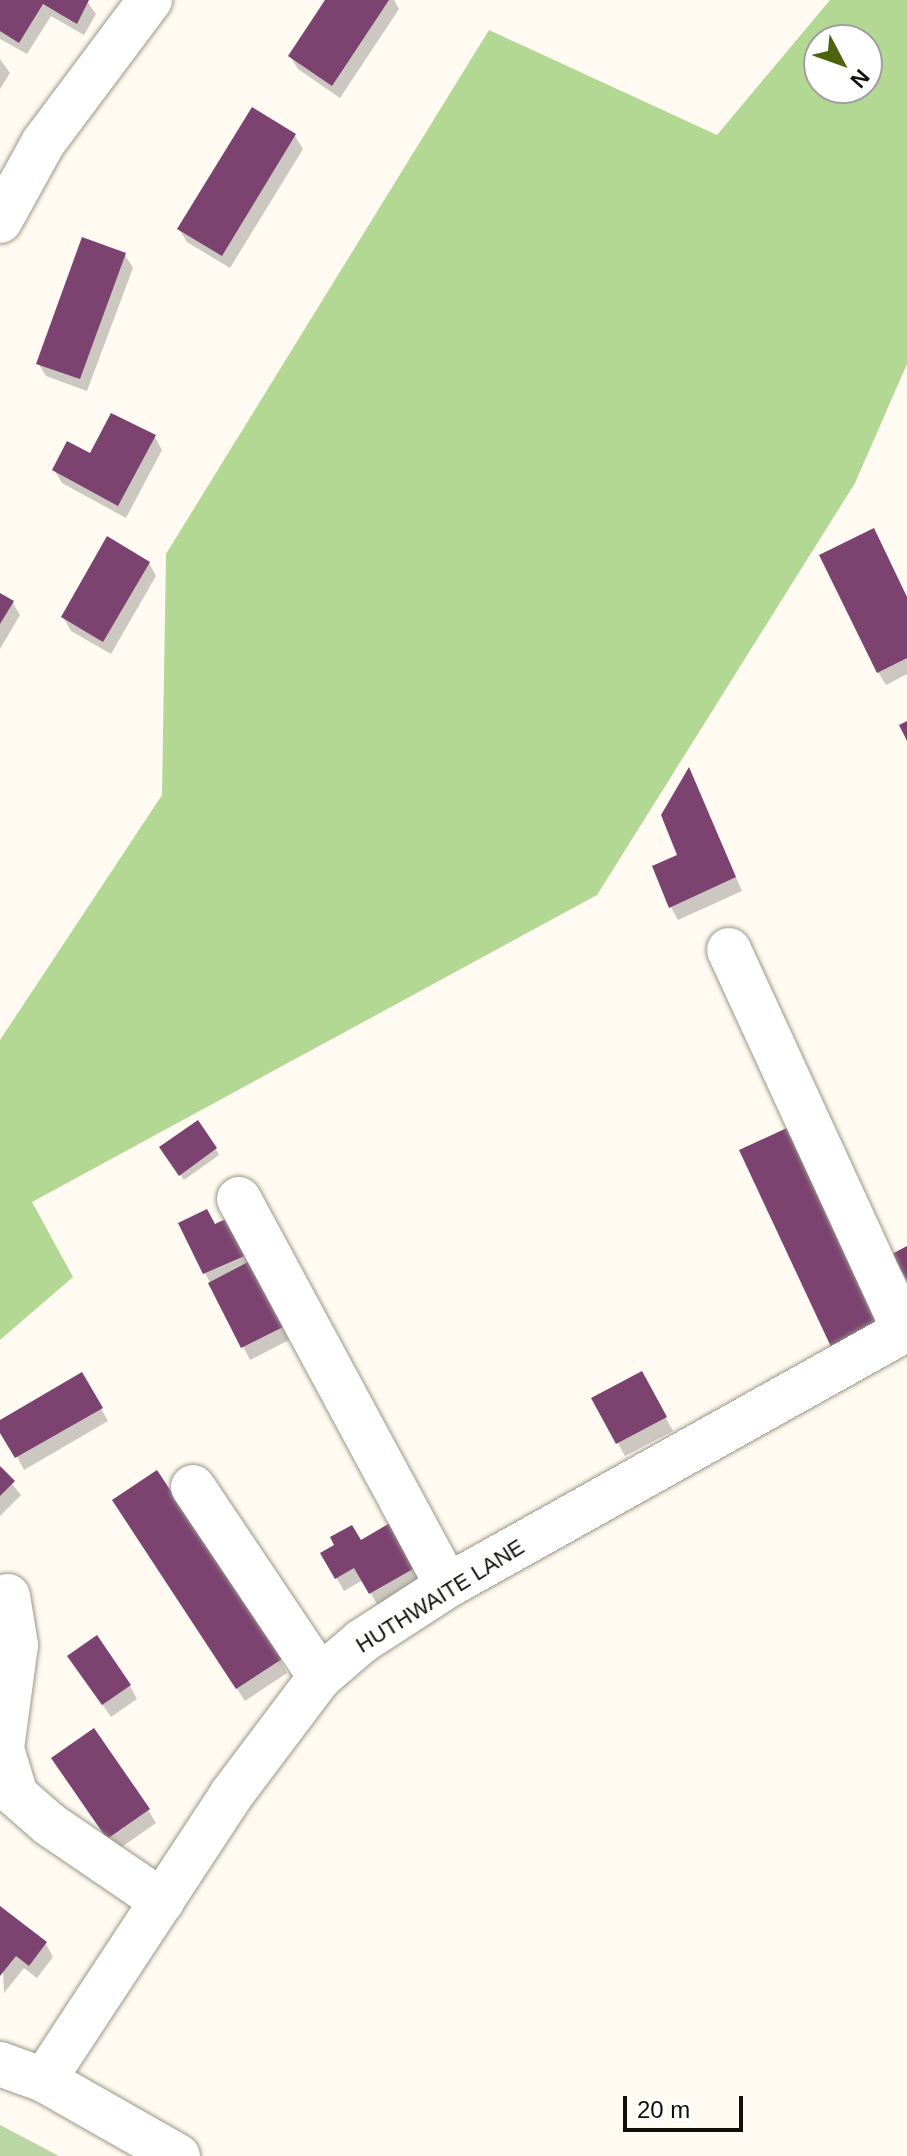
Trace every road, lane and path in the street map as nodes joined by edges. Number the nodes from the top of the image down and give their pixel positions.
1 (150, 0) edge
2 (0, 221) edge
3 (729, 950) dead end
4 (239, 1199) dead end
5 (905, 1330) edge
6 (193, 1487) dead end
7 (447, 1586) junction
8 (13, 1587) edge
9 (320, 1677) junction
10 (162, 1901) junction
11 (0, 2064) edge
12 (44, 2080) junction
13 (178, 2156) edge

1 - 2 street
3 - 5 street
4 - 7 street
5 - 7 street, HUTHWAITE LANE
6 - 9 street
7 - 9 street, HUTHWAITE LANE
8 - 10 street
9 - 10 street, HUTHWAITE LANE
10 - 12 street, HUTHWAITE LANE
11 - 12 street
12 - 13 street

